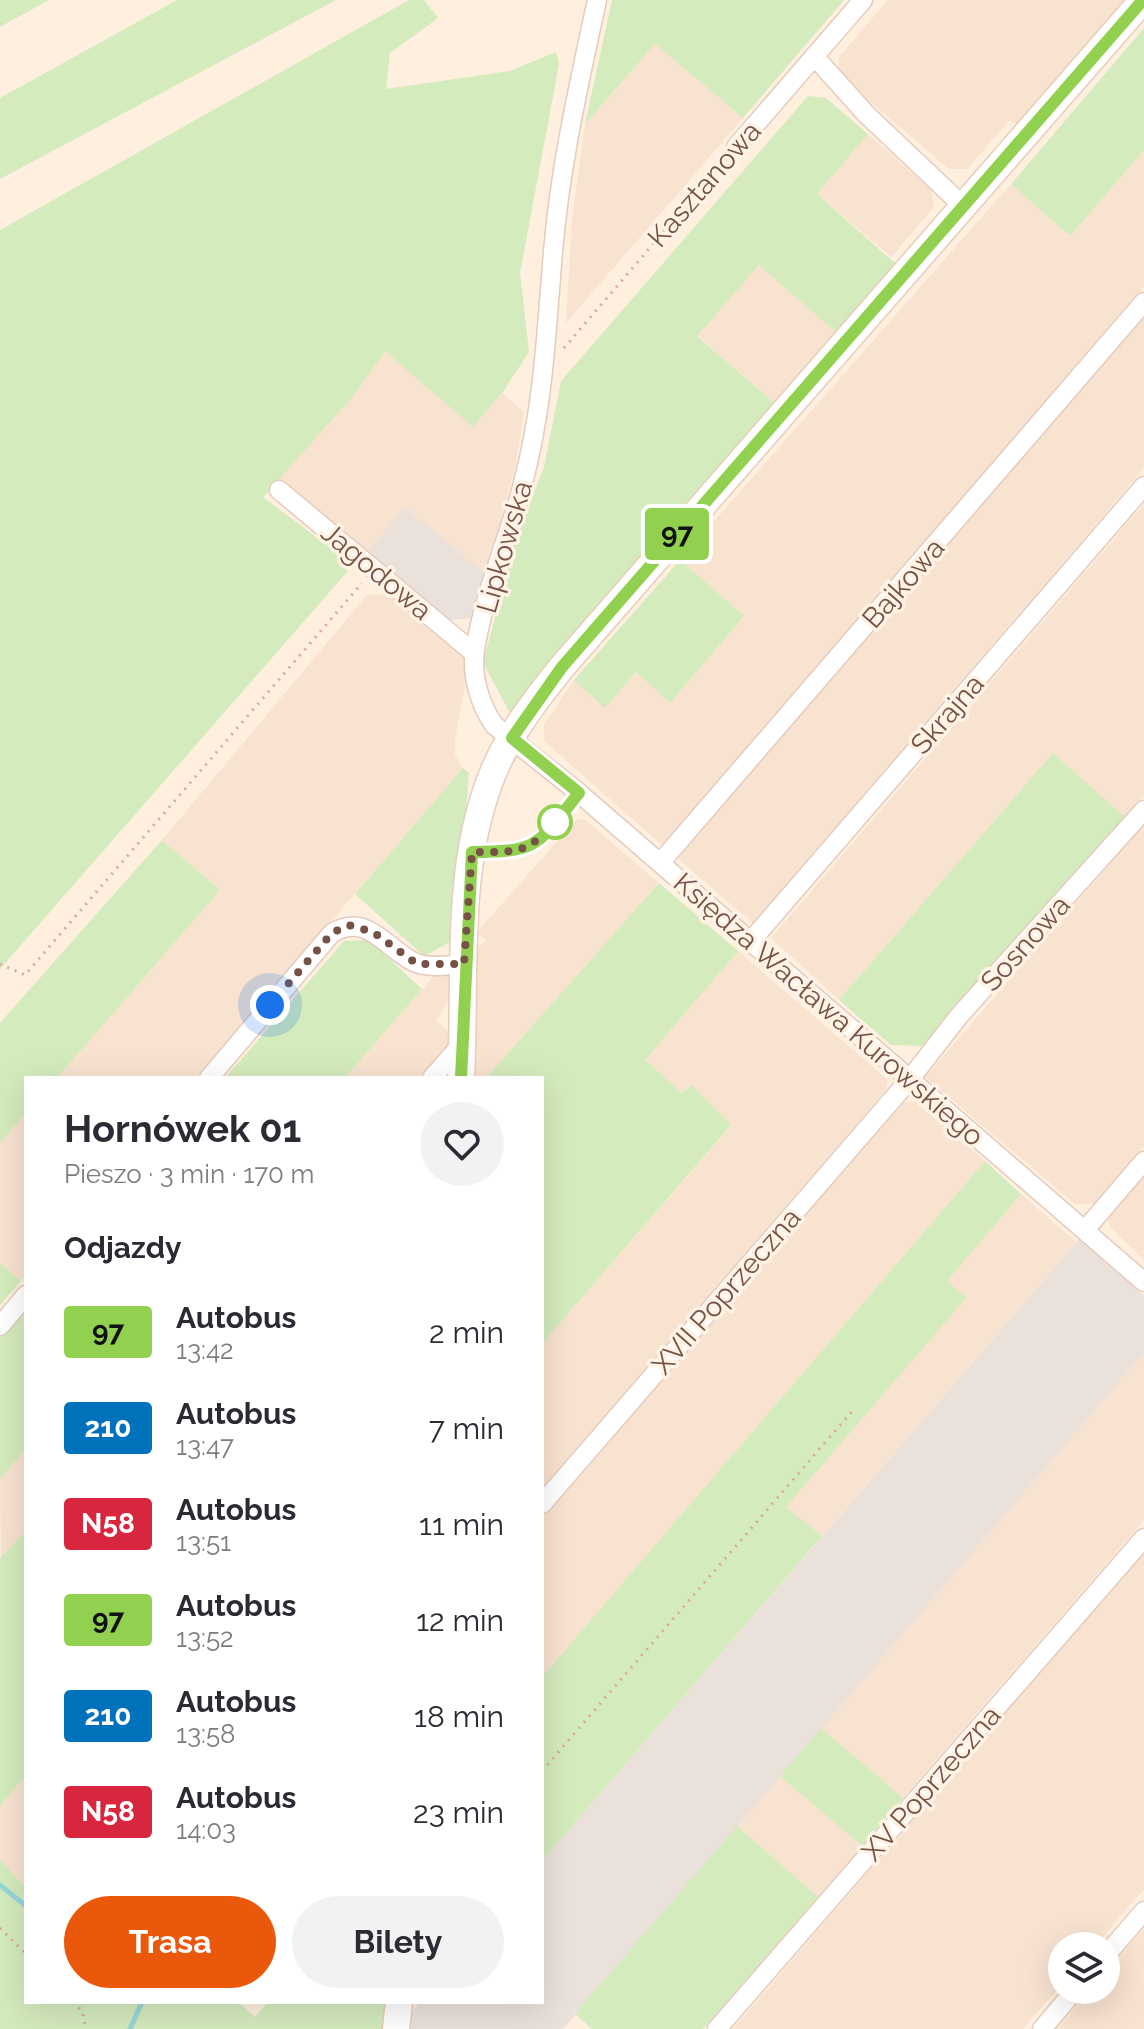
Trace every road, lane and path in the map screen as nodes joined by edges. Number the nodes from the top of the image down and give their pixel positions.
1 (597, 0) edge
2 (863, 0) edge
3 (1143, 0) edge
4 (814, 56) junction
5 (736, 147) joint
6 (962, 205) junction
7 (1144, 302) edge
8 (546, 369) junction
9 (1144, 486) edge
10 (279, 490) dead end
11 (375, 568) junction
12 (474, 653) junction
13 (512, 738) junction
14 (579, 793) junction
15 (1144, 810) edge
16 (472, 852) junction
17 (660, 863) junction
18 (750, 942) junction
19 (0, 964) edge
20 (464, 964) junction
21 (463, 1043) junction
22 (211, 1076) edge
23 (434, 1076) edge
24 (461, 1076) edge
25 (910, 1079) junction
26 (1144, 1161) edge
27 (1085, 1230) junction
28 (1144, 1282) edge
29 (24, 1297) edge
30 (0, 1326) edge
31 (854, 1409) dead end
32 (544, 1502) edge
33 (1144, 1538) edge
34 (544, 1769) edge
35 (1144, 1911) edge
36 (0, 1928) edge
37 (1120, 1939) edge
38 (24, 1952) edge
39 (75, 2004) edge
40 (399, 2004) edge
41 (1063, 2004) edge
42 (86, 2029) edge
43 (396, 2029) edge
44 (717, 2029) edge
45 (1042, 2029) edge

1 - 8 street, Lipkowska
2 - 4 street, Kasztanowa
3 - 6 street
4 - 5 street, Kasztanowa
4 - 6 street
5 - 8 path, Kasztanowa
6 - 13 street
7 - 17 street, Bajkowa
8 - 12 street, Lipkowska
9 - 18 street, Skrajna
10 - 11 street, Jagodowa
11 - 12 street, Jagodowa
11 - 19 path
12 - 13 street, Lipkowska
13 - 14 street, Księdza Wacława Kurowskiego
13 - 16 street
14 - 16 lane
14 - 17 street, Księdza Wacława Kurowskiego
15 - 25 street, Sosnowa
16 - 20 street
17 - 18 street, Księdza Wacława Kurowskiego
18 - 25 street, Księdza Wacława Kurowskiego
20 - 21 street
20 - 22 street
21 - 23 street
21 - 24 street
25 - 27 street, Księdza Wacława Kurowskiego
25 - 32 street, XVII Poprzeczna
26 - 27 street
27 - 28 street, Księdza Wacława Kurowskiego
29 - 30 street
31 - 34 path
33 - 44 street, XV Poprzeczna
35 - 37 street
36 - 38 path
39 - 42 path
40 - 43 street
41 - 45 street

